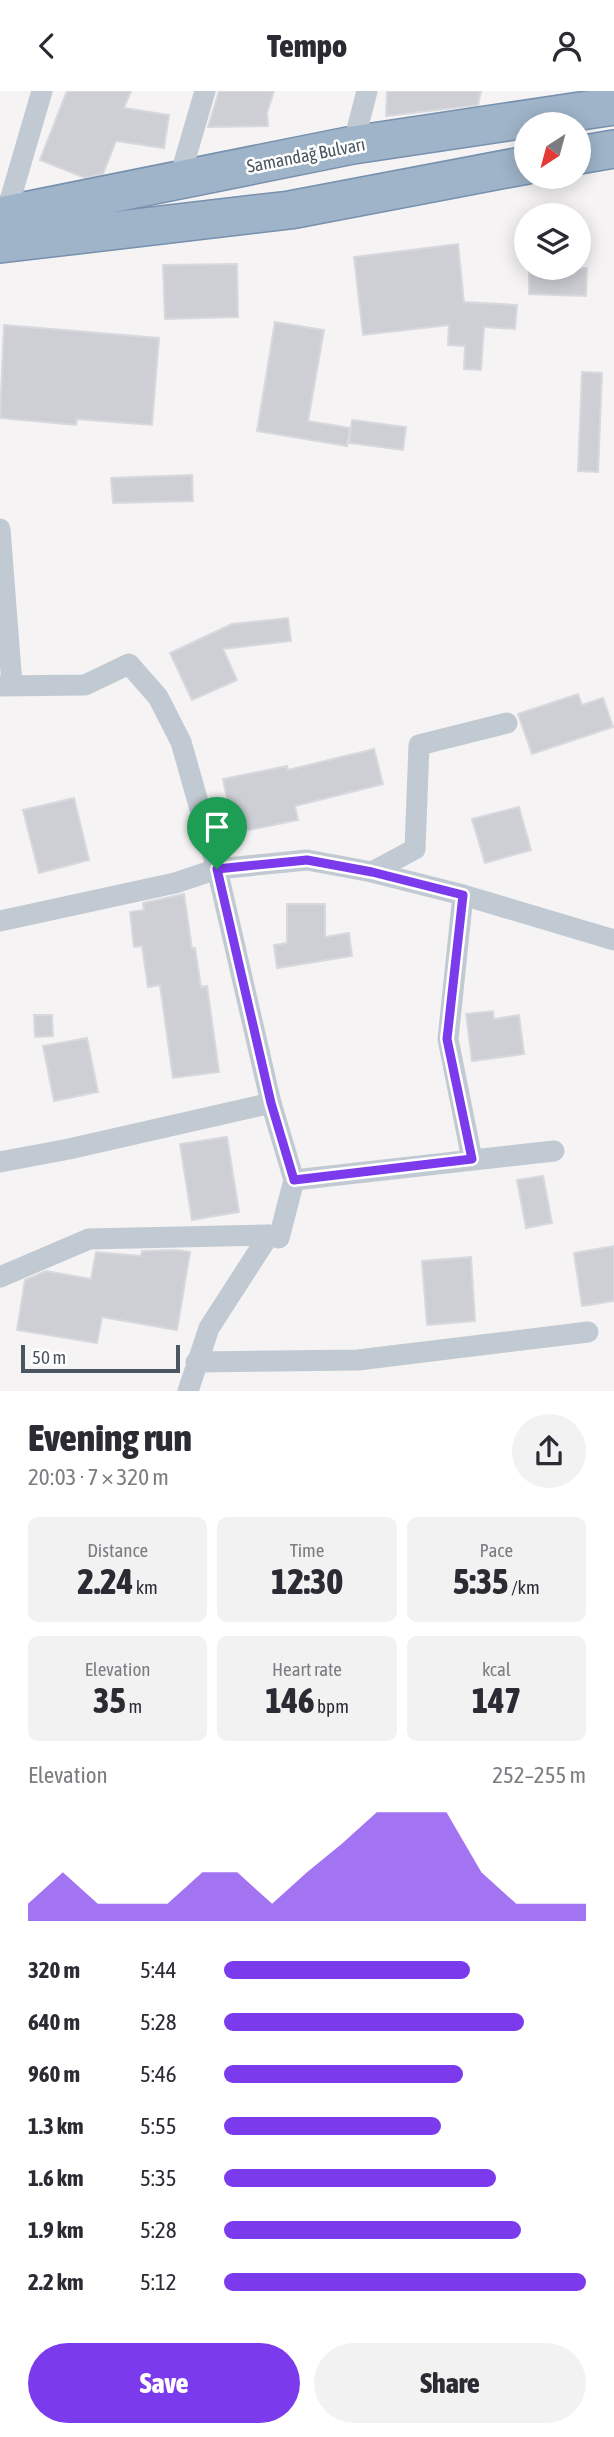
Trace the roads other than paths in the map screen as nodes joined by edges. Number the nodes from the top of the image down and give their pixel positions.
1 (42, 91) edge
2 (205, 91) edge
3 (367, 91) edge
4 (614, 106) edge
5 (353, 145) junction
6 (614, 149) edge
7 (592, 153) edge
8 (514, 167) edge
9 (179, 180) junction
10 (2, 225) edge
11 (0, 529) edge
12 (6, 686) edge
13 (507, 723) dead end
14 (217, 869) junction
15 (372, 872) junction
16 (463, 895) junction
17 (0, 921) edge
18 (614, 940) edge
19 (271, 1103) junction
20 (554, 1151) dead end
21 (472, 1159) junction
22 (0, 1162) edge
23 (294, 1180) junction
24 (269, 1235) junction
25 (0, 1277) edge
26 (587, 1332) dead end
27 (196, 1362) junction
28 (188, 1391) edge

1 - 10 street
2 - 9 street
3 - 5 street
4 - 5 highway, Samandağ Bulvarı
5 - 9 highway, Samandağ Bulvarı
6 - 7 highway
8 - 10 highway
9 - 10 highway, Samandağ Bulvarı
11 - 12 street
12 - 14 street
13 - 15 street
14 - 15 street
14 - 17 street
14 - 19 street
15 - 16 street
16 - 18 street
16 - 21 street
19 - 22 street
19 - 23 street
20 - 21 street
21 - 23 street
23 - 24 street
24 - 25 street
24 - 27 street
26 - 27 street
27 - 28 street

